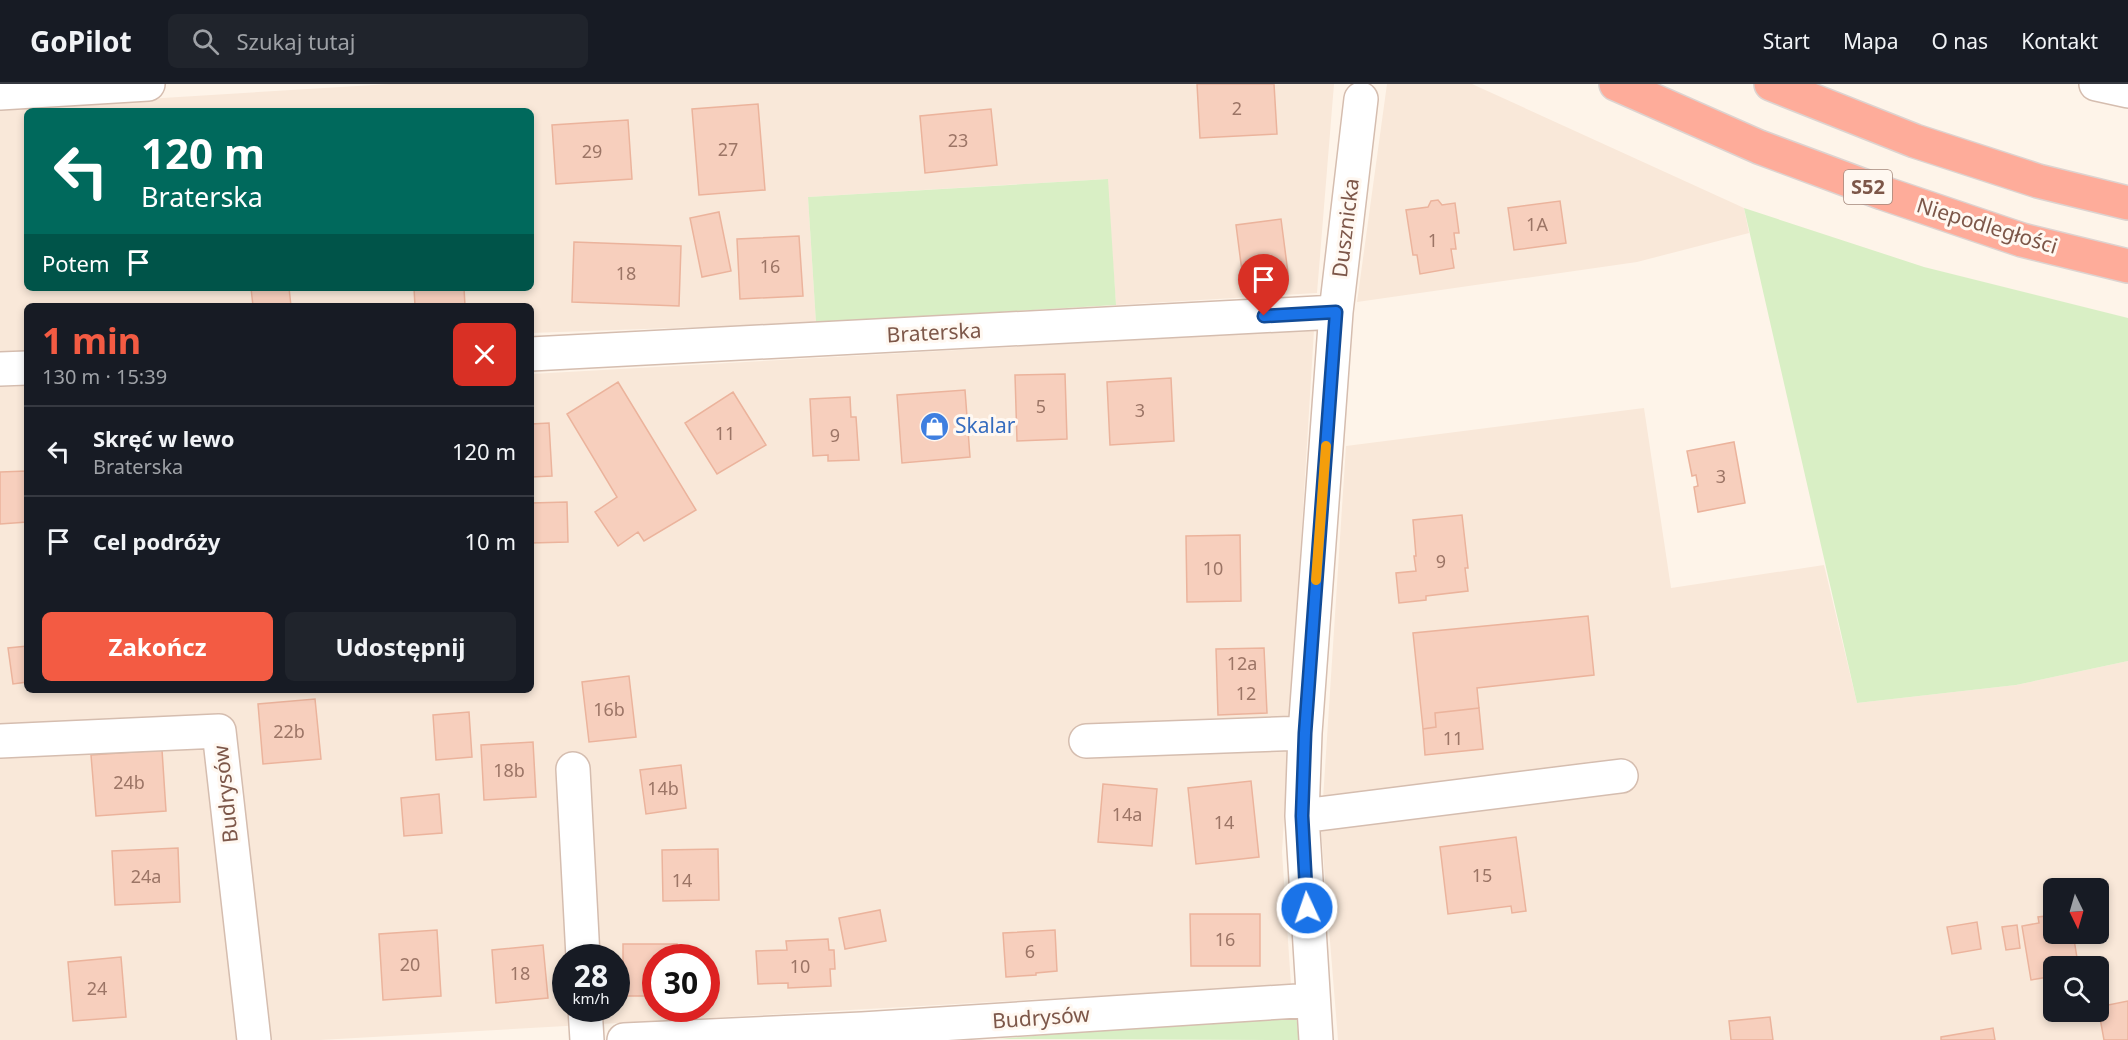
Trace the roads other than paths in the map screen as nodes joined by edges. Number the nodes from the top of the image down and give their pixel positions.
1 (147, 84) edge
2 (1616, 84) edge
3 (1771, 84) edge
4 (2096, 84) edge
5 (2128, 91) edge
6 (0, 93) edge
7 (1361, 99) dead end
8 (2128, 203) edge
9 (2128, 266) edge
10 (1336, 312) junction
11 (534, 354) edge
12 (24, 368) edge
13 (0, 369) edge
14 (1305, 733) junction
15 (0, 741) edge
16 (1086, 741) dead end
17 (573, 769) dead end
18 (1621, 776) dead end
19 (1302, 816) junction
20 (582, 944) edge
21 (1313, 1000) junction
22 (586, 1022) edge
23 (254, 1040) edge
24 (587, 1040) edge
25 (624, 1040) edge
26 (1316, 1040) edge

1 - 6 street
2 - 9 highway, Niepodległości / S52
3 - 8 highway
4 - 5 street
7 - 10 street, Dusznicka
10 - 11 street, Braterska
10 - 14 street, Dusznicka
12 - 13 street
14 - 16 street
14 - 19 street, Dusznicka
15 - 23 street, Budrysów
17 - 20 street
18 - 19 street
19 - 21 street, Dusznicka
21 - 25 street, Budrysów
21 - 26 street, Dusznicka
22 - 24 street

